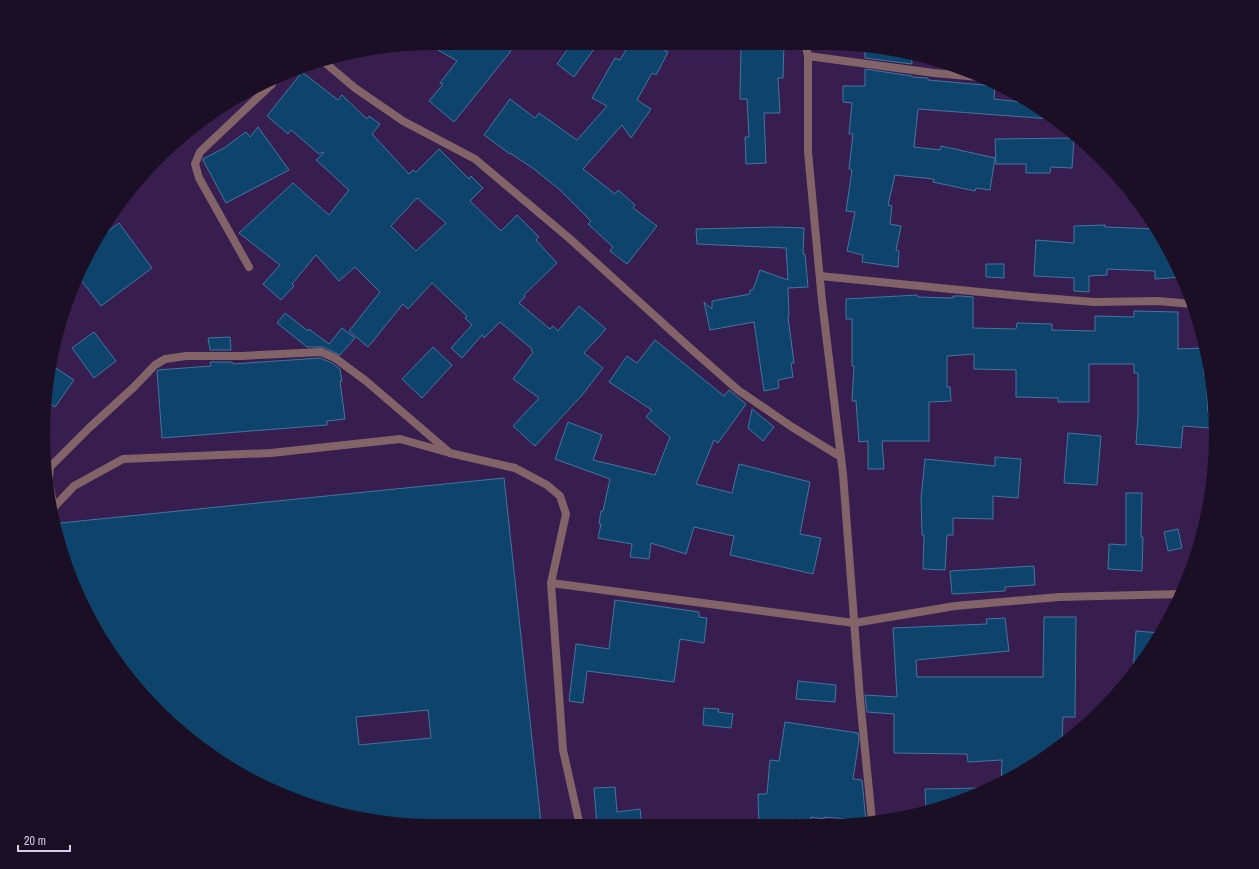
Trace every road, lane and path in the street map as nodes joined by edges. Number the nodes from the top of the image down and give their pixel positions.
1 (807, 50) edge
2 (808, 56) junction
3 (328, 65) edge
4 (963, 76) edge
5 (267, 88) edge
6 (249, 267) dead end
7 (820, 276) junction
8 (1186, 303) edge
9 (450, 453) junction
10 (841, 457) junction
11 (51, 466) edge
12 (56, 505) edge
13 (551, 583) junction
14 (1174, 594) edge
15 (854, 623) junction
16 (872, 816) edge
17 (578, 819) edge

1 - 2 street
2 - 4 street
2 - 7 street
3 - 10 street
5 - 6 street
7 - 8 street
7 - 10 street
9 - 11 street
9 - 12 street
9 - 13 street
10 - 15 street
13 - 15 street
13 - 17 street
14 - 15 street
15 - 16 street

